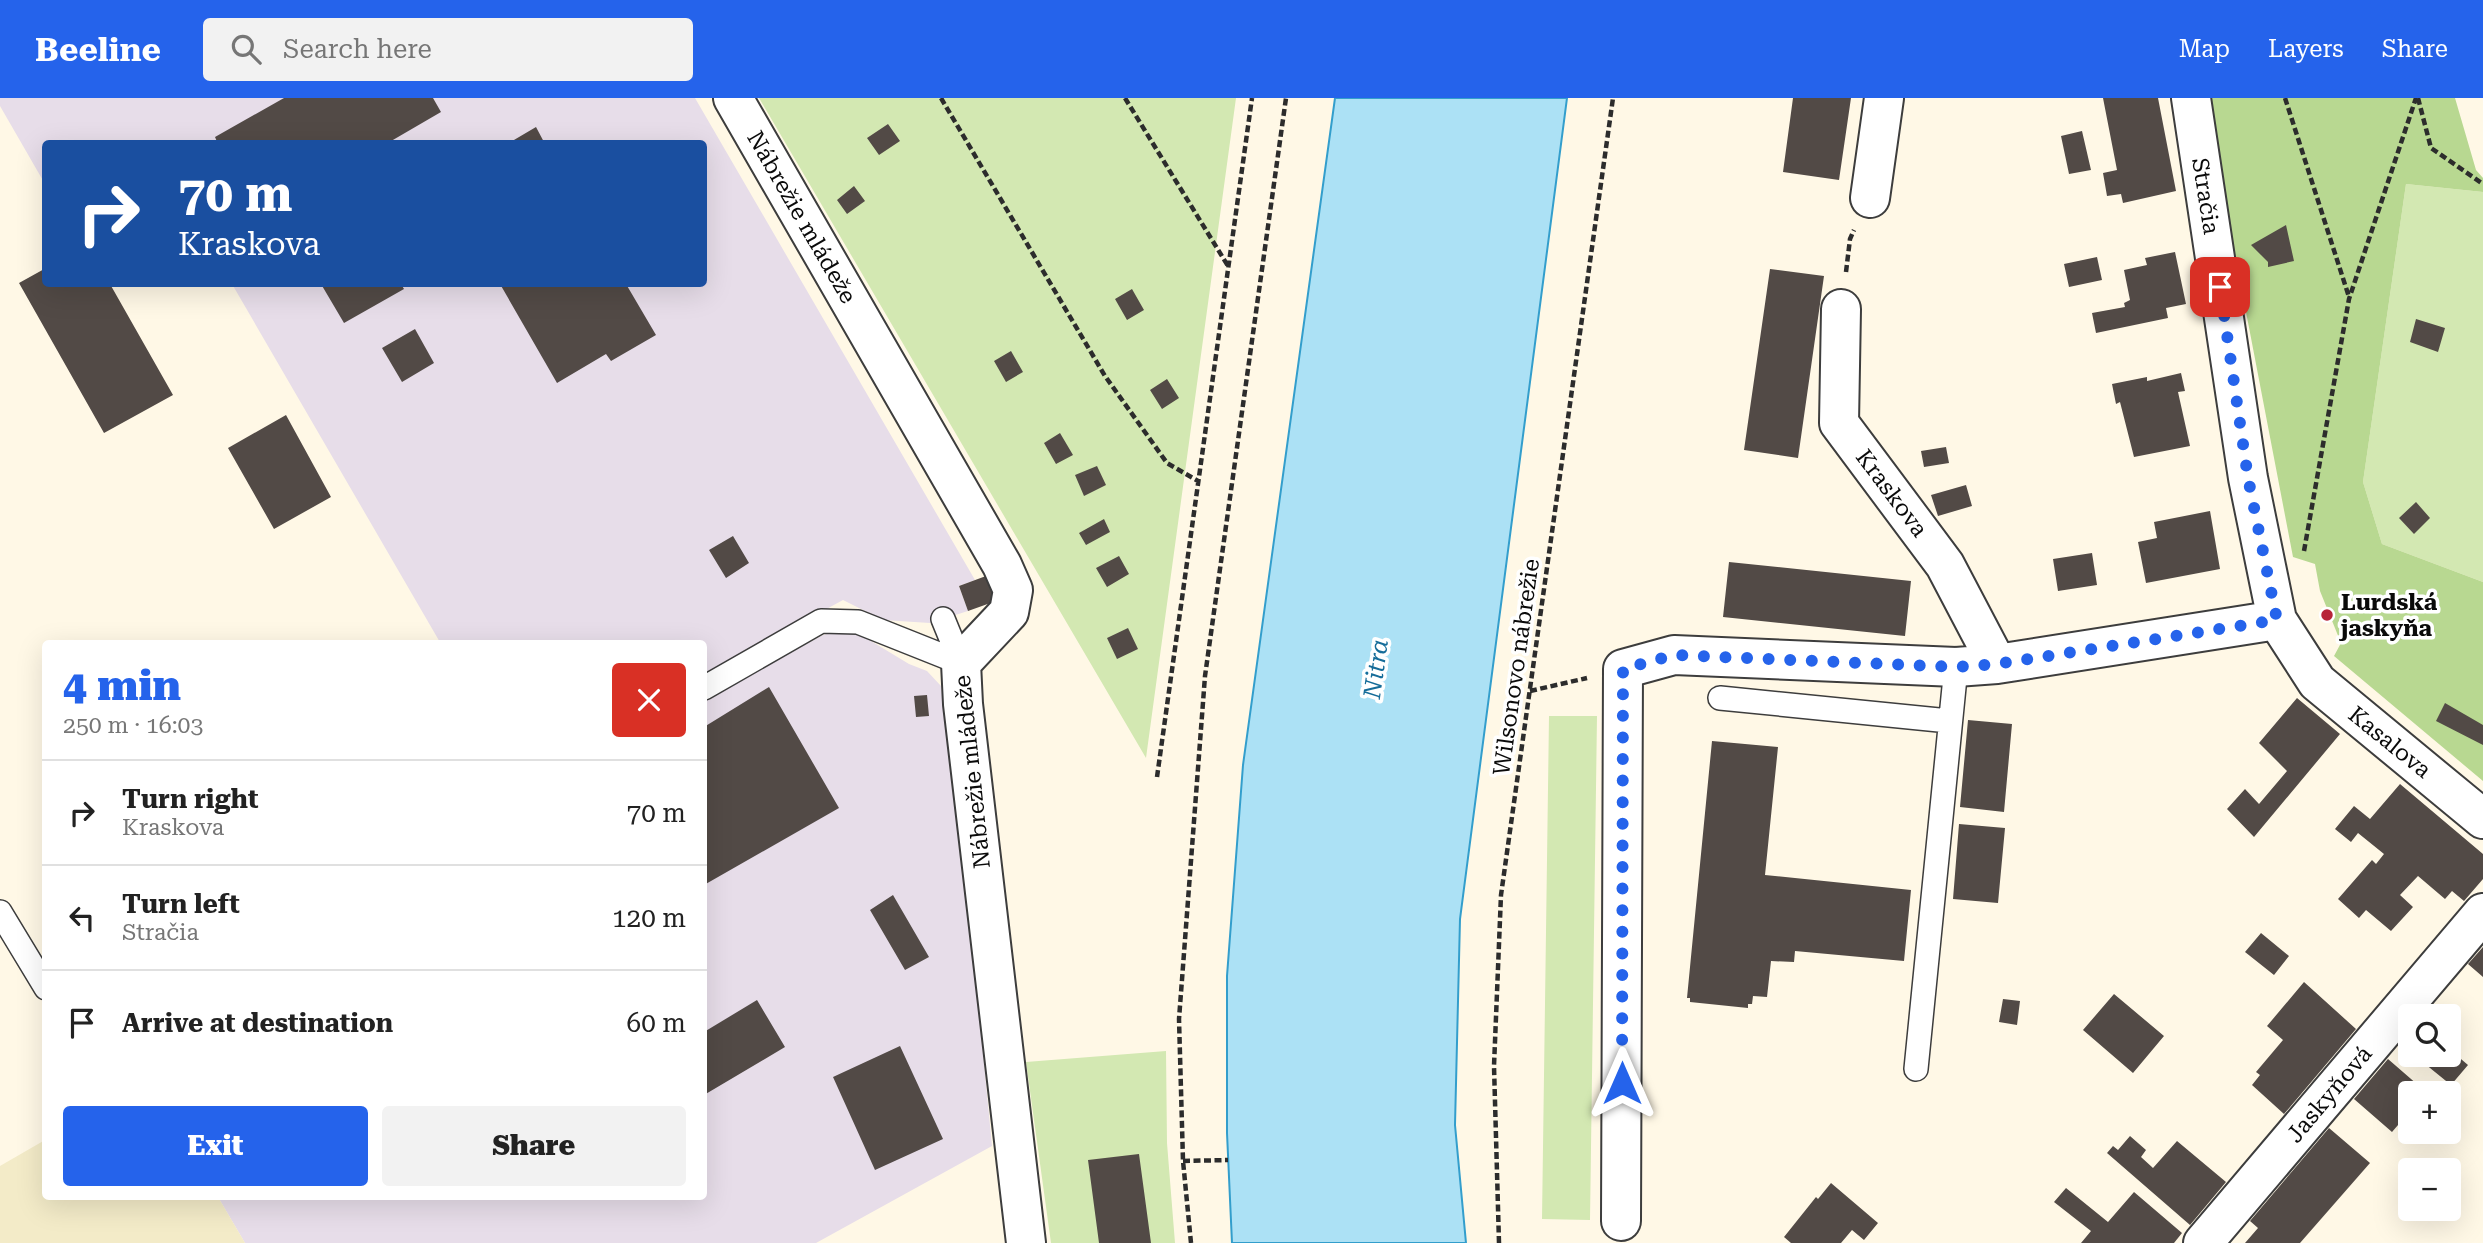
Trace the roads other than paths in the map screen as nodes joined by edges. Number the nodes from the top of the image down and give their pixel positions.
1 (733, 98) edge
2 (1884, 98) edge
3 (2191, 98) edge
4 (1870, 198) road end
5 (1841, 309) road end
6 (943, 619) dead end
7 (2277, 620) junction
8 (2303, 659) joint
9 (961, 663) junction
10 (1997, 664) junction
11 (1956, 667) junction
12 (707, 686) edge
13 (1720, 698) dead end
14 (1950, 721) junction
15 (2483, 819) edge
16 (0, 912) edge
17 (2483, 913) edge
18 (42, 981) edge
19 (1916, 1069) dead end
20 (1621, 1221) dead end
21 (1026, 1243) edge
22 (2203, 1243) edge

1 - 9 street, Nábrežie mládeže
2 - 4 street
3 - 7 street, Stračia
5 - 10 street, Kraskova
6 - 9 lane
7 - 8 street, Stračia
7 - 10 street
8 - 15 street, Kasalova
9 - 12 lane
9 - 21 street, Nábrežie mládeže
10 - 11 street
11 - 14 lane
11 - 20 street
13 - 14 lane
14 - 19 lane
16 - 18 lane
17 - 22 street, Jaskyňová

